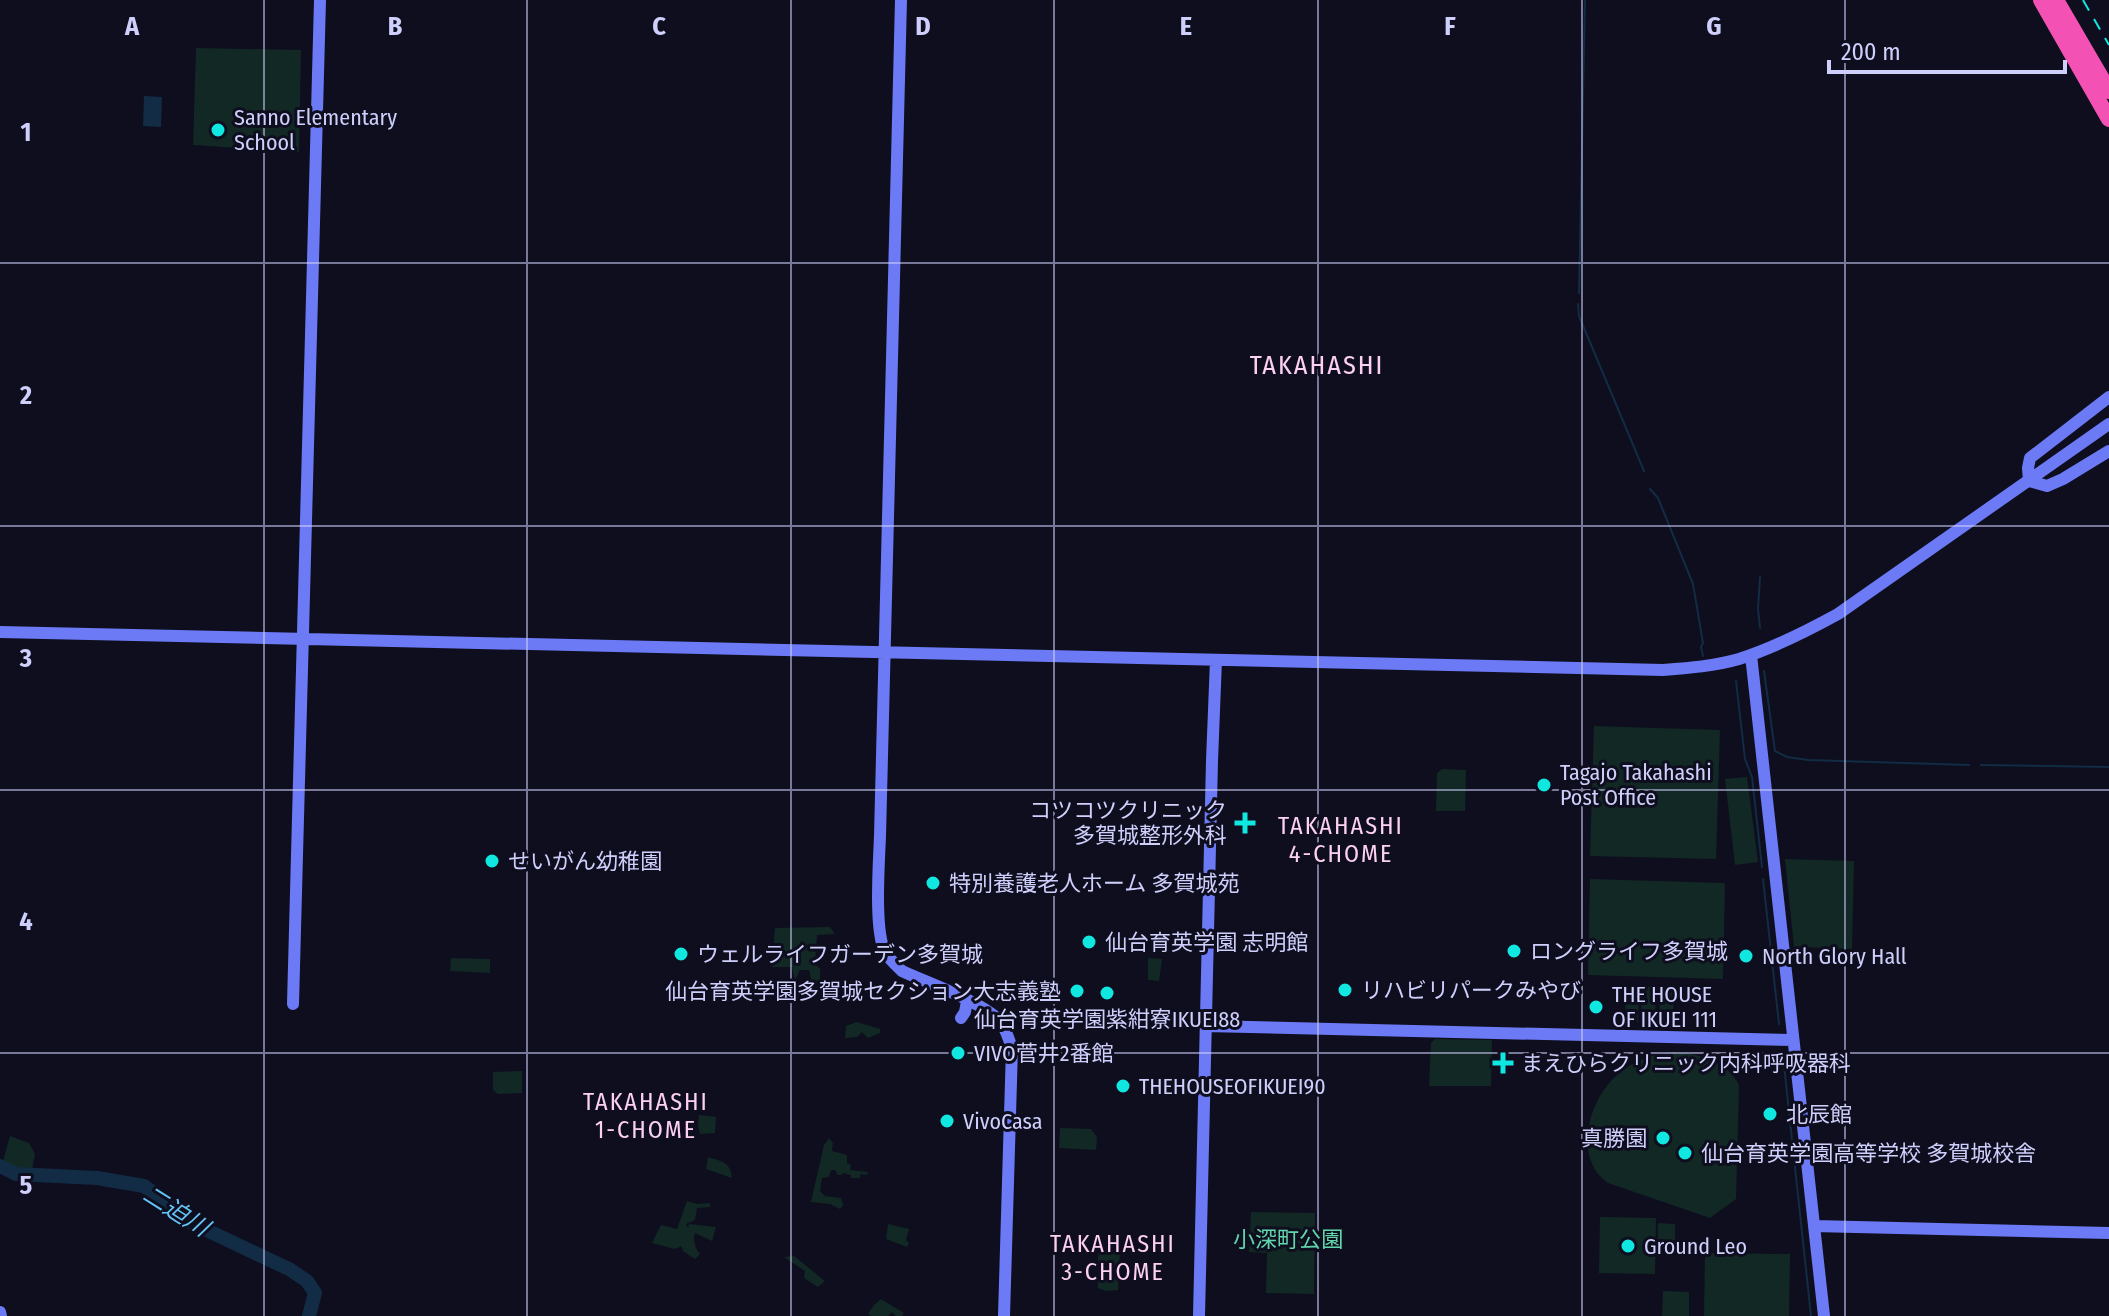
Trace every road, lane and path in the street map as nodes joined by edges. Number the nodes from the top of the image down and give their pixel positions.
1 (320, 0) edge
2 (901, 0) edge
3 (2041, 0) edge
4 (2056, 0) edge
5 (2109, 91) edge
6 (2109, 119) edge
7 (2109, 397) edge
8 (2109, 424) edge
9 (2109, 451) edge
10 (2029, 481) junction
11 (0, 632) edge
12 (304, 639) junction
13 (885, 652) junction
14 (1751, 655) junction
15 (1216, 660) junction
16 (967, 1001) junction
17 (293, 1004) dead end
18 (961, 1018) dead end
19 (1206, 1026) junction
20 (1793, 1040) junction
21 (1814, 1226) junction
22 (2109, 1233) edge
23 (1004, 1316) edge
24 (1199, 1316) edge
25 (1824, 1316) edge

1 - 12 street
2 - 13 street
3 - 6 highway
4 - 5 highway
7 - 10 street
8 - 10 street
9 - 10 street
10 - 14 street
11 - 12 street
12 - 13 street
12 - 17 street
13 - 15 street
13 - 16 street
14 - 15 street
14 - 20 street
15 - 19 street
16 - 18 street
16 - 23 street
19 - 20 street
19 - 24 street
20 - 21 street
21 - 22 street
21 - 25 street

